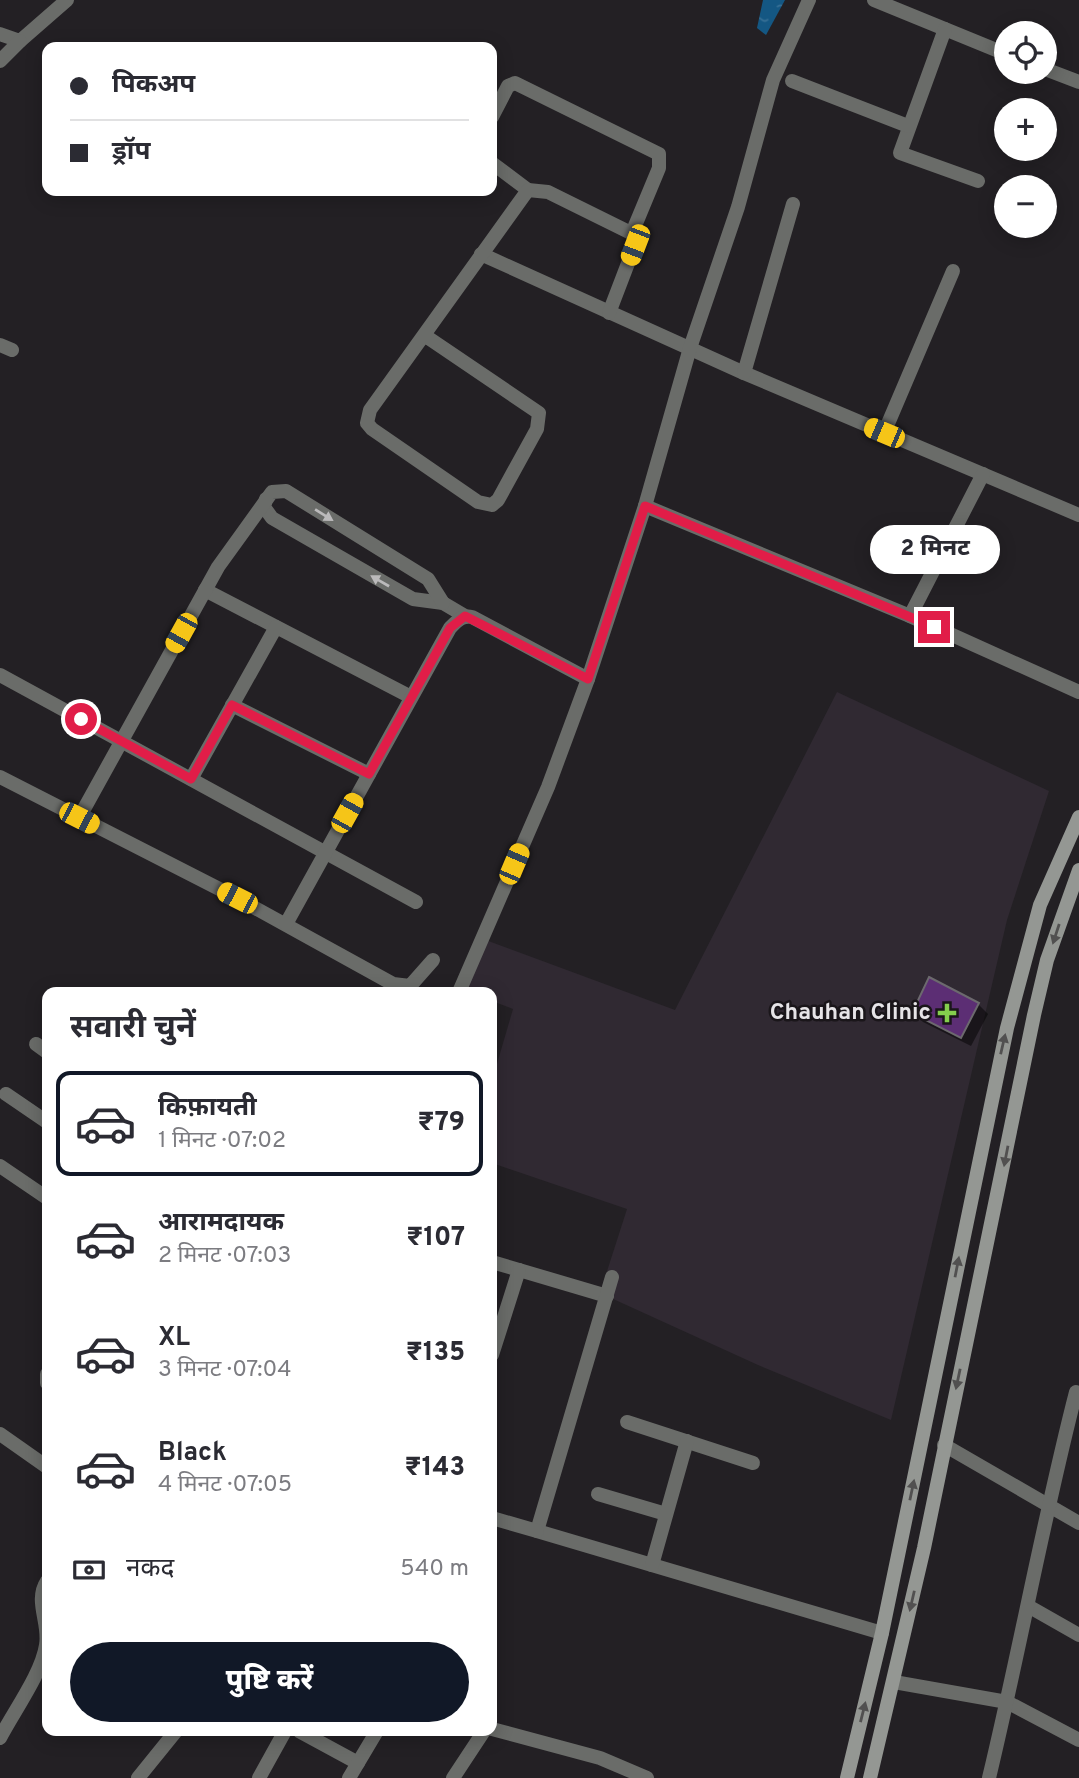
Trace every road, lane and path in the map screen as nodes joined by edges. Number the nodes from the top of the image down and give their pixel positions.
1 (67, 0) edge
2 (809, 0) edge
3 (874, 0) edge
4 (945, 29) junction
5 (0, 34) edge
6 (20, 41) junction
7 (994, 49) edge
8 (0, 61) edge
9 (1057, 74) edge
10 (792, 81) dead end
11 (1079, 82) edge
12 (497, 107) edge
13 (908, 126) junction
14 (497, 167) edge
15 (978, 180) dead end
16 (528, 190) junction
17 (793, 204) dead end
18 (632, 233) junction
19 (481, 254) junction
20 (953, 271) dead end
21 (609, 313) junction
22 (424, 335) junction
23 (690, 348) junction
24 (744, 373) junction
25 (884, 433) junction
26 (983, 474) junction
27 (266, 499) junction
28 (645, 506) junction
29 (1079, 515) edge
30 (205, 590) junction
31 (443, 603) junction
32 (465, 616) junction
33 (910, 617) junction
34 (276, 627) junction
35 (0, 675) edge
36 (588, 679) junction
37 (1079, 692) edge
38 (411, 697) junction
39 (232, 705) junction
40 (121, 741) junction
41 (369, 774) junction
42 (0, 777) edge
43 (191, 779) junction
44 (1079, 817) edge
45 (79, 818) junction
46 (325, 852) junction
47 (1079, 870) edge
48 (416, 902) dead end
49 (1073, 904) edge
50 (286, 924) junction
51 (433, 960) dead end
52 (461, 987) edge
53 (6, 1094) dead end
54 (42, 1119) edge
55 (0, 1166) edge
56 (42, 1195) edge
57 (497, 1263) edge
58 (519, 1270) junction
59 (612, 1277) dead end
60 (607, 1296) junction
61 (497, 1339) edge
62 (1076, 1392) dead end
63 (627, 1422) dead end
64 (0, 1434) edge
65 (687, 1441) junction
66 (944, 1445) junction
67 (42, 1463) edge
68 (753, 1463) dead end
69 (598, 1494) dead end
70 (1047, 1505) junction
71 (666, 1514) junction
72 (497, 1519) edge
73 (1079, 1523) edge
74 (537, 1531) junction
75 (652, 1565) junction
76 (1028, 1606) junction
77 (882, 1633) junction
78 (1079, 1635) edge
79 (42, 1658) edge
80 (894, 1682) junction
81 (1007, 1702) junction
82 (497, 1730) edge
83 (172, 1736) edge
84 (282, 1736) edge
85 (308, 1736) edge
86 (374, 1736) edge
87 (481, 1736) edge
88 (0, 1738) edge
89 (1079, 1740) edge
90 (358, 1763) junction
91 (138, 1778) edge
92 (259, 1778) edge
93 (349, 1778) edge
94 (453, 1778) edge
95 (647, 1778) edge
96 (847, 1778) edge
97 (870, 1778) edge
98 (989, 1778) edge

1 - 6 street
2 - 23 street
3 - 4 street
4 - 7 street
4 - 13 street
5 - 6 street
6 - 8 street
9 - 11 street
10 - 13 street
12 - 18 street
13 - 15 street
14 - 16 street
16 - 18 street
16 - 19 street
17 - 24 street
18 - 21 street
19 - 21 street
19 - 22 street
20 - 25 street
21 - 23 street
22 - 22 street
23 - 24 street
23 - 28 street
24 - 25 street
25 - 26 street
26 - 29 street
26 - 33 street
27 - 30 street
31 -> 27 street
27 -> 31 street
28 - 33 street
28 - 36 street
30 - 34 street
30 - 40 street
31 - 32 street
32 - 36 street
32 - 38 street
33 - 37 street
34 - 38 street
34 - 39 street
35 - 40 street
36 - 52 street
38 - 41 street
39 - 41 street
39 - 43 street
40 - 43 street
40 - 45 street
41 - 46 street
42 - 45 street
43 - 46 street
77 -> 44 main road
45 - 50 street
46 - 48 street
46 - 50 street
47 - 49 main road
49 -> 66 main road
50 - 51 street
53 - 54 street
55 - 56 street
57 - 58 street
58 - 60 street
58 - 61 street
59 - 60 street
60 - 74 street
62 - 70 street
63 - 65 street
64 - 67 street
65 - 68 street
65 - 71 street
66 - 70 street
66 -> 80 main road
69 - 71 street
70 - 73 street
70 - 76 street
71 - 75 street
72 - 74 street
74 - 75 street
75 - 77 street
76 - 78 street
76 - 81 street
96 -> 77 main road
79 - 88 street
80 - 81 street
80 - 97 main road
81 - 89 street
81 - 98 street
82 - 95 street
83 - 91 street
84 - 92 street
85 - 90 street
86 - 90 street
87 - 94 street
90 - 93 street

